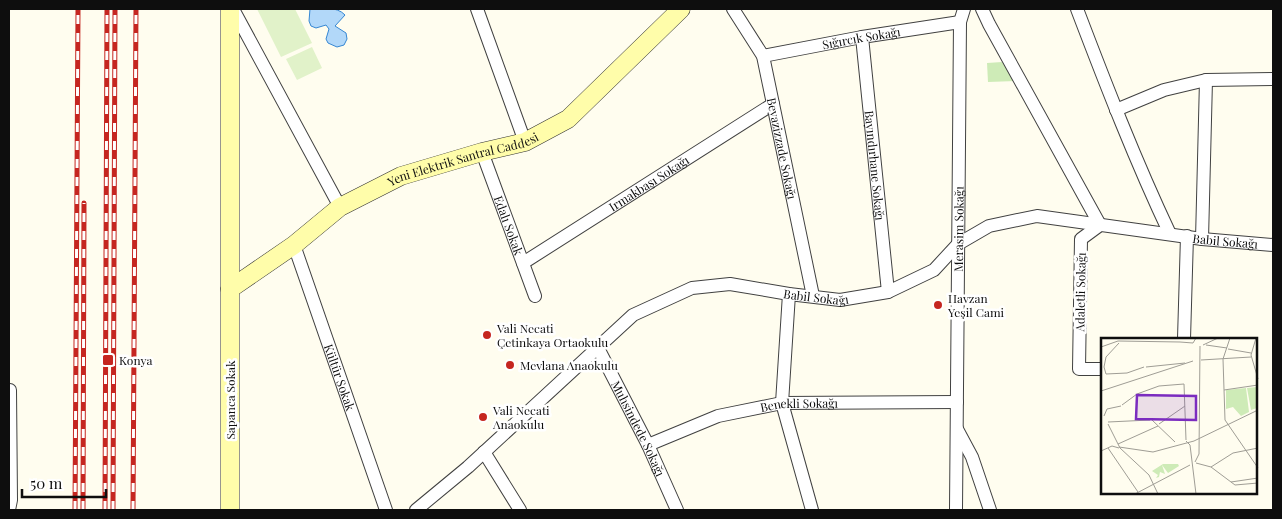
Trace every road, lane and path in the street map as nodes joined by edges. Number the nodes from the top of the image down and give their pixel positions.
1 (232, 9) edge
2 (477, 9) edge
3 (681, 9) edge
4 (733, 9) edge
5 (964, 9) edge
6 (982, 9) edge
7 (1077, 9) edge
8 (960, 22) junction
9 (862, 37) junction
10 (763, 56) junction
11 (1273, 79) edge
12 (1206, 80) junction
13 (773, 104) junction
14 (1116, 110) junction
15 (525, 142) junction
16 (482, 152) junction
17 (340, 207) junction
18 (1100, 225) junction
19 (1170, 234) junction
20 (1187, 236) junction
21 (1202, 239) junction
22 (958, 244) junction
23 (294, 245) junction
24 (1273, 246) edge
25 (523, 263) junction
26 (230, 289) junction
27 (888, 292) junction
28 (790, 294) junction
29 (535, 296) dead end
30 (812, 296) junction
31 (1184, 338) edge
32 (598, 348) junction
33 (1101, 369) edge
34 (10, 390) dead end
35 (957, 402) junction
36 (782, 404) junction
37 (957, 428) junction
38 (648, 445) junction
39 (484, 452) junction
40 (9, 510) edge
41 (230, 510) edge
42 (386, 510) edge
43 (416, 510) edge
44 (520, 510) edge
45 (676, 510) edge
46 (812, 510) edge
47 (956, 510) edge
48 (990, 510) edge

1 - 17 street
1 - 26 street, Sapanca Sokak
2 - 15 street
3 - 15 street, Yeni Elektrik Santral Caddesi
4 - 10 street, Beyazizzade Sokağı
5 - 8 street, Merasim Sokağı
6 - 18 street
7 - 14 street
8 - 9 street, Sığırcık Sokağı
8 - 22 street, Merasim Sokağı
9 - 10 street, Sığırcık Sokağı
9 - 27 street, Bayındırhane Sokağı
10 - 13 street, Beyazizzade Sokağı
11 - 12 street
12 - 14 street
12 - 21 street
13 - 25 street, Irmakbaşı Sokağı
13 - 30 street, Beyazizzade Sokağı
14 - 19 street
15 - 16 street, Yeni Elektrik Santral Caddesi
16 - 17 street, Yeni Elektrik Santral Caddesi
16 - 25 street, Edalı Sokak
17 - 23 street, Yeni Elektrik Santral Caddesi
18 - 19 street, Babil Sokağı
18 - 22 street, Babil Sokağı
18 - 33 street, Adaletli Sokağı
19 - 20 street, Babil Sokağı
20 - 21 street, Babil Sokağı
20 - 31 street
21 - 24 street, Babil Sokağı
22 - 27 street, Babil Sokağı
22 - 35 street, Merasim Sokağı
23 - 26 street, Yeni Elektrik Santral Caddesi
23 - 42 street, Kültür Sokak
25 - 29 street, Edalı Sokak
26 - 41 street, Sapanca Sokak
27 - 30 street, Babil Sokağı
28 - 30 street, Babil Sokağı
28 - 32 street, Babil Sokağı
28 - 36 street
32 - 38 street, Muhsindede Sokağı
32 - 39 street, Babil Sokağı
34 - 40 street
35 - 36 street, Benekli Sokağı
35 - 37 street, Merasim Sokağı
36 - 38 street, Benekli Sokağı
36 - 46 street
37 - 47 street, Merasim Sokağı
37 - 48 street
38 - 45 street, Muhsindede Sokağı
39 - 43 street, Babil Sokağı
39 - 44 street

